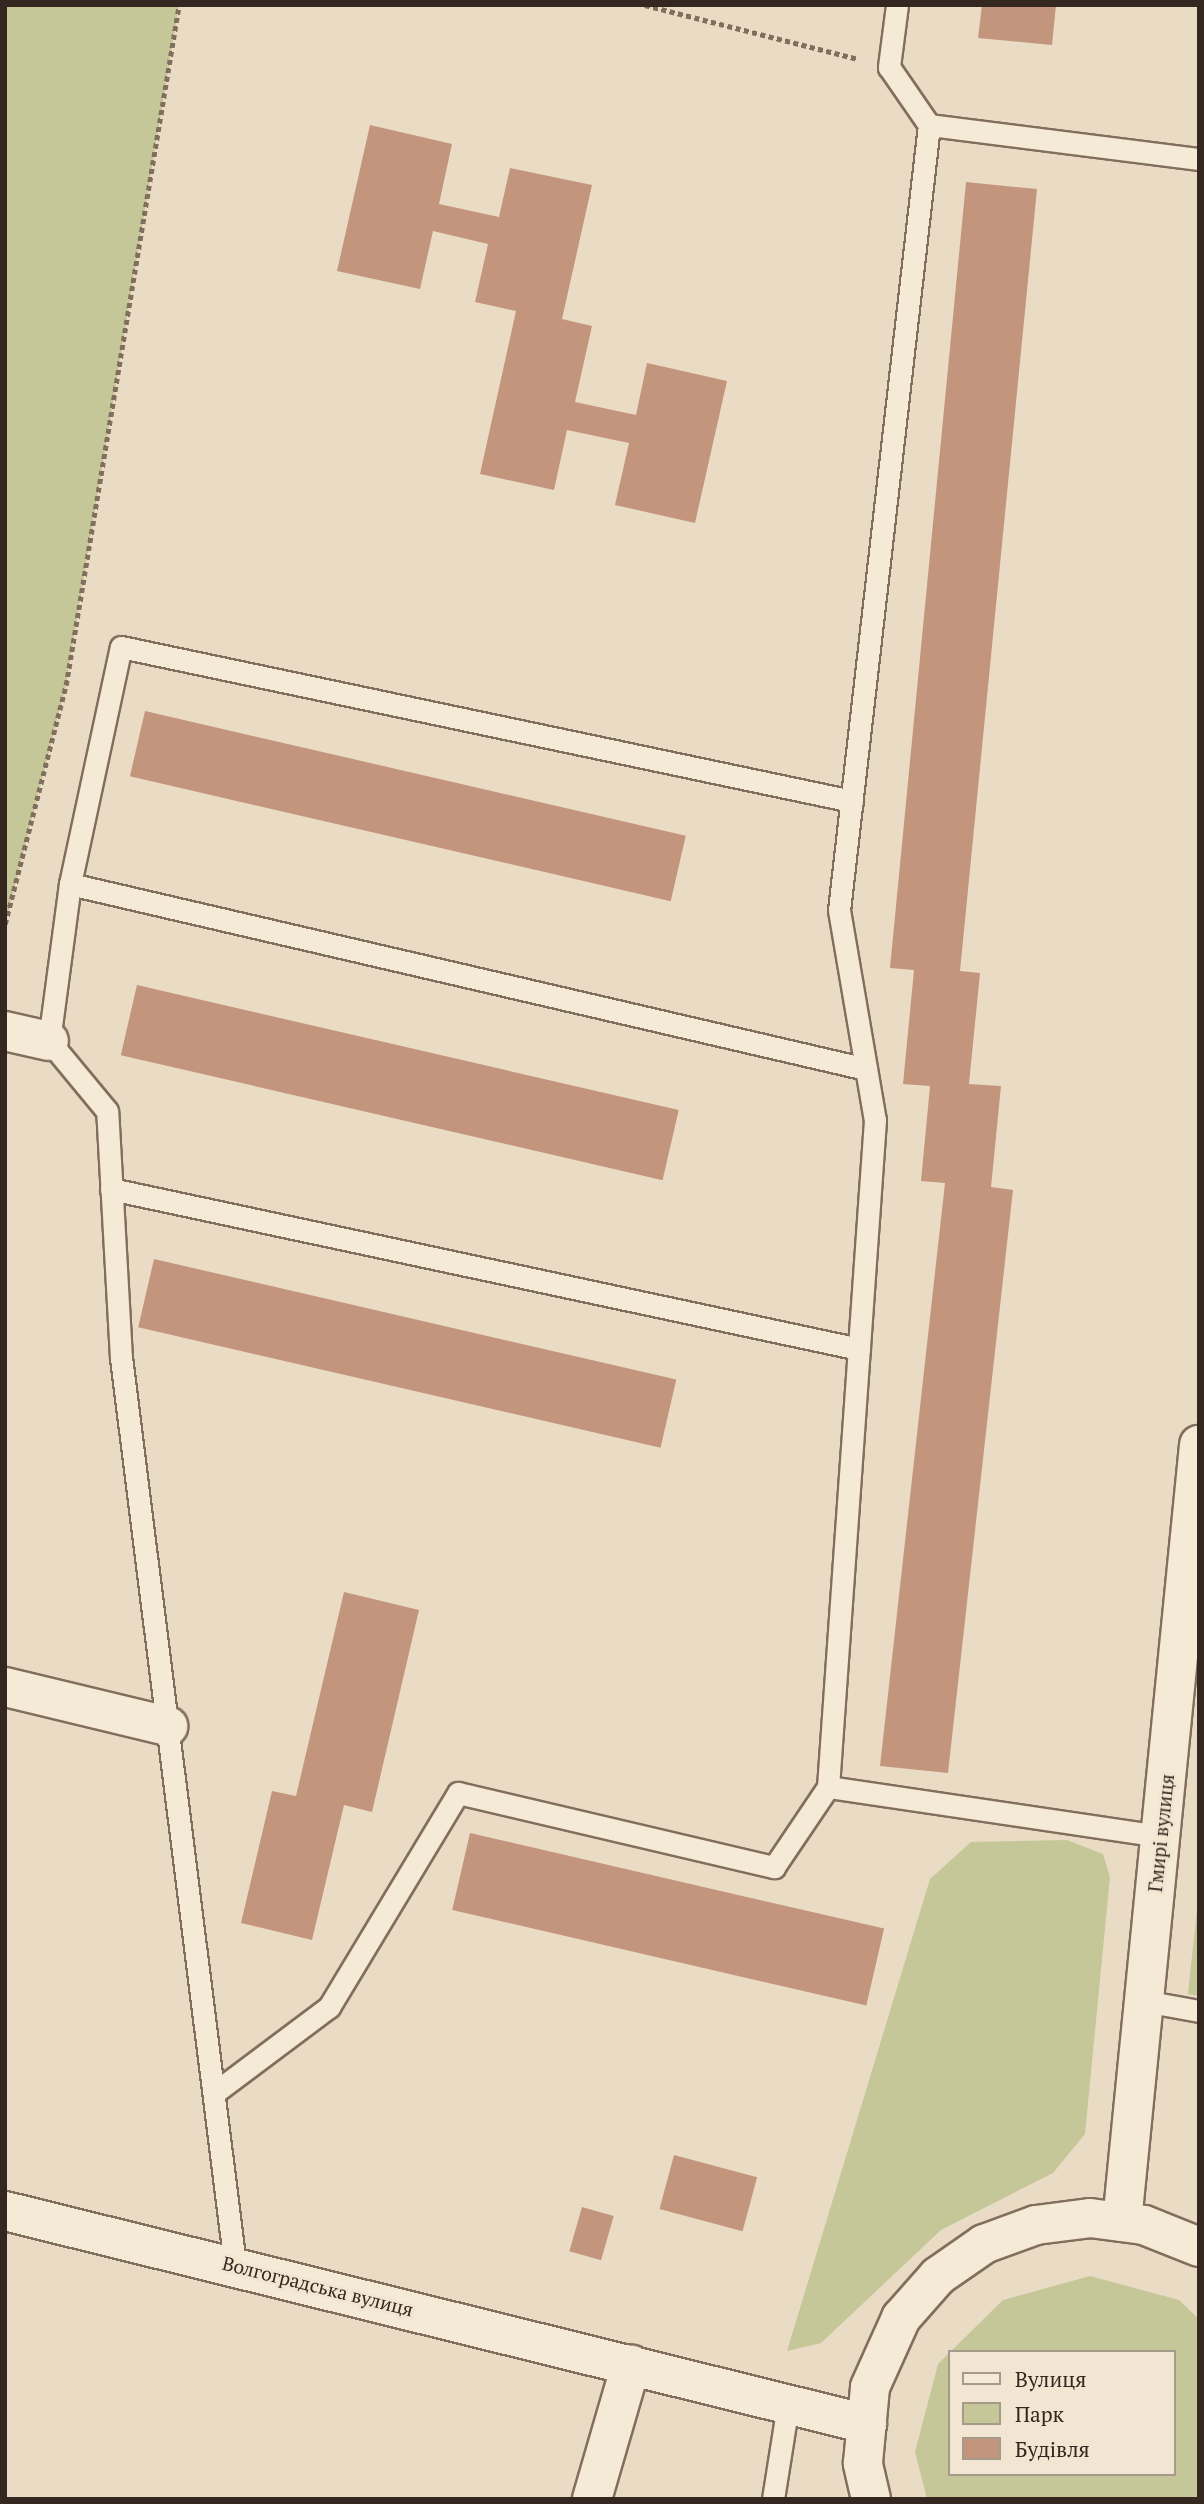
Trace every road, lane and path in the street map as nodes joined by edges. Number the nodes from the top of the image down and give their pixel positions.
1 (178, 5) edge
2 (645, 5) edge
3 (897, 5) edge
4 (889, 67) junction
5 (929, 125) junction
6 (1199, 159) edge
7 (852, 801) junction
8 (70, 884) junction
9 (5, 924) edge
10 (5, 1031) edge
11 (49, 1041) junction
12 (866, 1069) junction
13 (111, 1189) junction
14 (859, 1349) junction
15 (1199, 1445) edge
16 (5, 1687) edge
17 (168, 1726) junction
18 (828, 1787) junction
19 (1160, 1836) junction
20 (1144, 2001) junction
21 (1199, 2011) edge
22 (214, 2093) junction
23 (5, 2211) edge
24 (1122, 2222) junction
25 (1199, 2247) edge
26 (235, 2265) junction
27 (631, 2365) junction
28 (788, 2404) junction
29 (867, 2424) junction
30 (593, 2499) edge
31 (773, 2499) edge
32 (871, 2499) edge

1 - 9 path
2 - 4 path
3 - 4 lane
4 - 5 lane
5 - 6 lane
5 - 7 lane
7 - 8 lane
7 - 12 lane
8 - 11 lane
8 - 12 lane
10 - 11 street
11 - 13 lane
12 - 14 lane
13 - 14 lane
13 - 17 lane
14 - 18 lane
15 - 19 street, Гмирі вулиця
16 - 17 street
17 - 22 lane
18 - 19 lane
18 - 22 lane
19 - 20 street, Гмирі вулиця
20 - 21 lane
20 - 24 street, Гмирі вулиця
22 - 26 lane
23 - 26 street, Волгоградська вулиця
24 - 25 street
24 - 29 street
26 - 27 street, Волгоградська вулиця
27 - 28 street, Волгоградська вулиця
27 - 30 street
28 - 29 street, Волгоградська вулиця
28 - 31 lane
29 - 32 street

